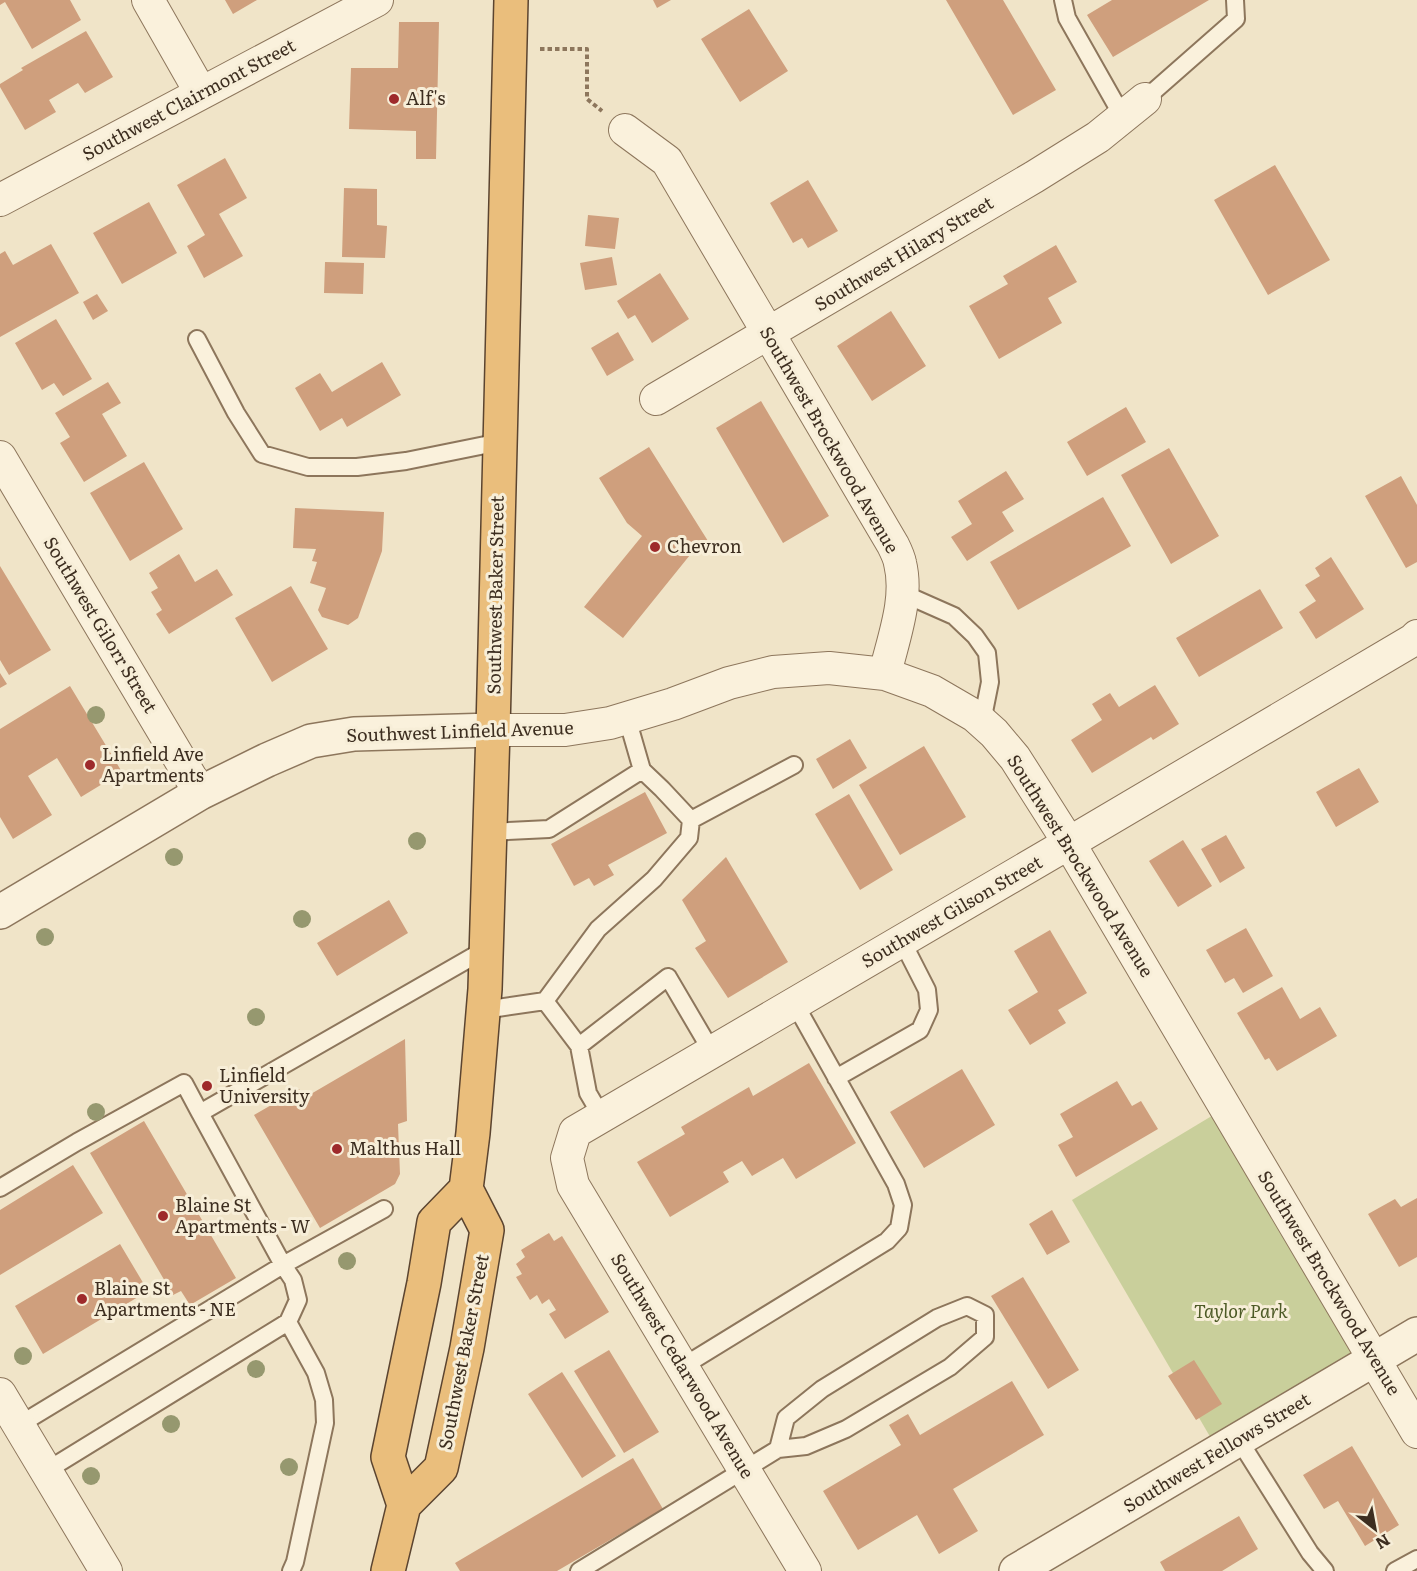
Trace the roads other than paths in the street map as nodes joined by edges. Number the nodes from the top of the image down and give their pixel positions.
1 (148, 0) edge
2 (377, 0) edge
3 (511, 0) edge
4 (1063, 0) edge
5 (1235, 0) edge
6 (201, 93) junction
7 (1134, 108) junction
8 (625, 130) road end
9 (0, 200) edge
10 (768, 335) junction
11 (197, 339) dead end
12 (656, 399) dead end
13 (500, 442) junction
14 (0, 457) edge
15 (902, 593) junction
16 (1415, 638) edge
17 (885, 674) junction
18 (627, 718) junction
19 (982, 722) junction
20 (493, 730) junction
21 (794, 765) dead end
22 (642, 770) junction
23 (200, 793) junction
24 (691, 820) junction
25 (490, 832) junction
26 (1070, 843) junction
27 (0, 912) edge
28 (902, 941) junction
29 (486, 949) junction
30 (545, 1001) junction
31 (795, 1004) junction
32 (484, 1010) junction
33 (579, 1046) junction
34 (712, 1052) junction
35 (836, 1078) junction
36 (200, 1113) junction
37 (602, 1117) junction
38 (567, 1158) joint
39 (0, 1188) edge
40 (466, 1189) junction
41 (384, 1209) dead end
42 (283, 1265) junction
43 (288, 1322) junction
44 (1417, 1334) edge
45 (1374, 1360) junction
46 (682, 1367) junction
47 (0, 1394) edge
48 (19, 1425) junction
49 (1417, 1432) edge
50 (1239, 1440) junction
51 (778, 1449) junction
52 (46, 1470) junction
53 (744, 1470) junction
54 (404, 1504) junction
55 (1417, 1559) edge
56 (106, 1571) edge
57 (291, 1571) edge
58 (388, 1571) edge
59 (579, 1571) edge
60 (805, 1571) edge
61 (1016, 1571) edge
62 (1325, 1571) edge
63 (1395, 1571) edge

1 - 6 street
2 - 6 street, Southwest Clairmont Street
3 - 13 highway, Southwest Baker Street
4 - 7 lane
5 - 7 lane
6 - 9 street, Southwest Clairmont Street
7 - 10 street, Southwest Hilary Street
8 - 10 street, Southwest Brockwood Avenue
10 - 12 street, Southwest Hilary Street
10 - 15 street, Southwest Brockwood Avenue
11 - 13 lane
13 - 20 highway, Southwest Baker Street
14 - 23 street, Southwest Gilorr Street
15 - 17 street, Southwest Brockwood Avenue
15 - 19 lane
16 - 26 street, Southwest Gilson Street
17 - 18 street, Southwest Linfield Avenue
17 - 19 street, Southwest Brockwood Avenue
18 - 20 street, Southwest Linfield Avenue
18 - 22 lane
19 - 26 street, Southwest Brockwood Avenue
20 - 23 street, Southwest Linfield Avenue
20 - 25 highway, Southwest Baker Street
21 - 24 lane
22 - 24 lane
22 - 25 lane
23 - 27 street, Southwest Linfield Avenue
24 - 30 lane
25 - 29 highway, Southwest Baker Street
26 - 28 street, Southwest Gilson Street
26 - 45 street, Southwest Brockwood Avenue
28 - 31 street, Southwest Gilson Street
28 - 35 lane
29 - 32 highway, Southwest Baker Street
29 - 36 lane
30 - 32 lane
30 - 33 lane
31 - 34 street, Southwest Gilson Street
31 - 35 lane
32 - 40 highway, Southwest Baker Street
33 - 34 lane
33 - 37 lane
34 - 37 street, Southwest Gilson Street
35 - 46 lane
36 - 39 lane
36 - 42 lane
37 - 38 street, Southwest Gilson Street
38 - 46 street, Southwest Cedarwood Avenue
40 - 54 highway
40 - 54 highway, Southwest Baker Street
41 - 42 lane
42 - 43 lane
42 - 48 lane
43 - 52 lane
43 - 57 lane
44 - 45 street, Southwest Fellows Street
45 - 49 street, Southwest Brockwood Avenue
45 - 50 street, Southwest Fellows Street
46 - 53 street, Southwest Cedarwood Avenue
47 - 48 street
48 - 52 street
50 - 61 street, Southwest Fellows Street
50 - 62 lane
51 - 51 lane
51 - 53 lane
52 - 56 street
53 - 59 lane
53 - 60 street, Southwest Cedarwood Avenue
54 - 58 highway
55 - 63 lane

